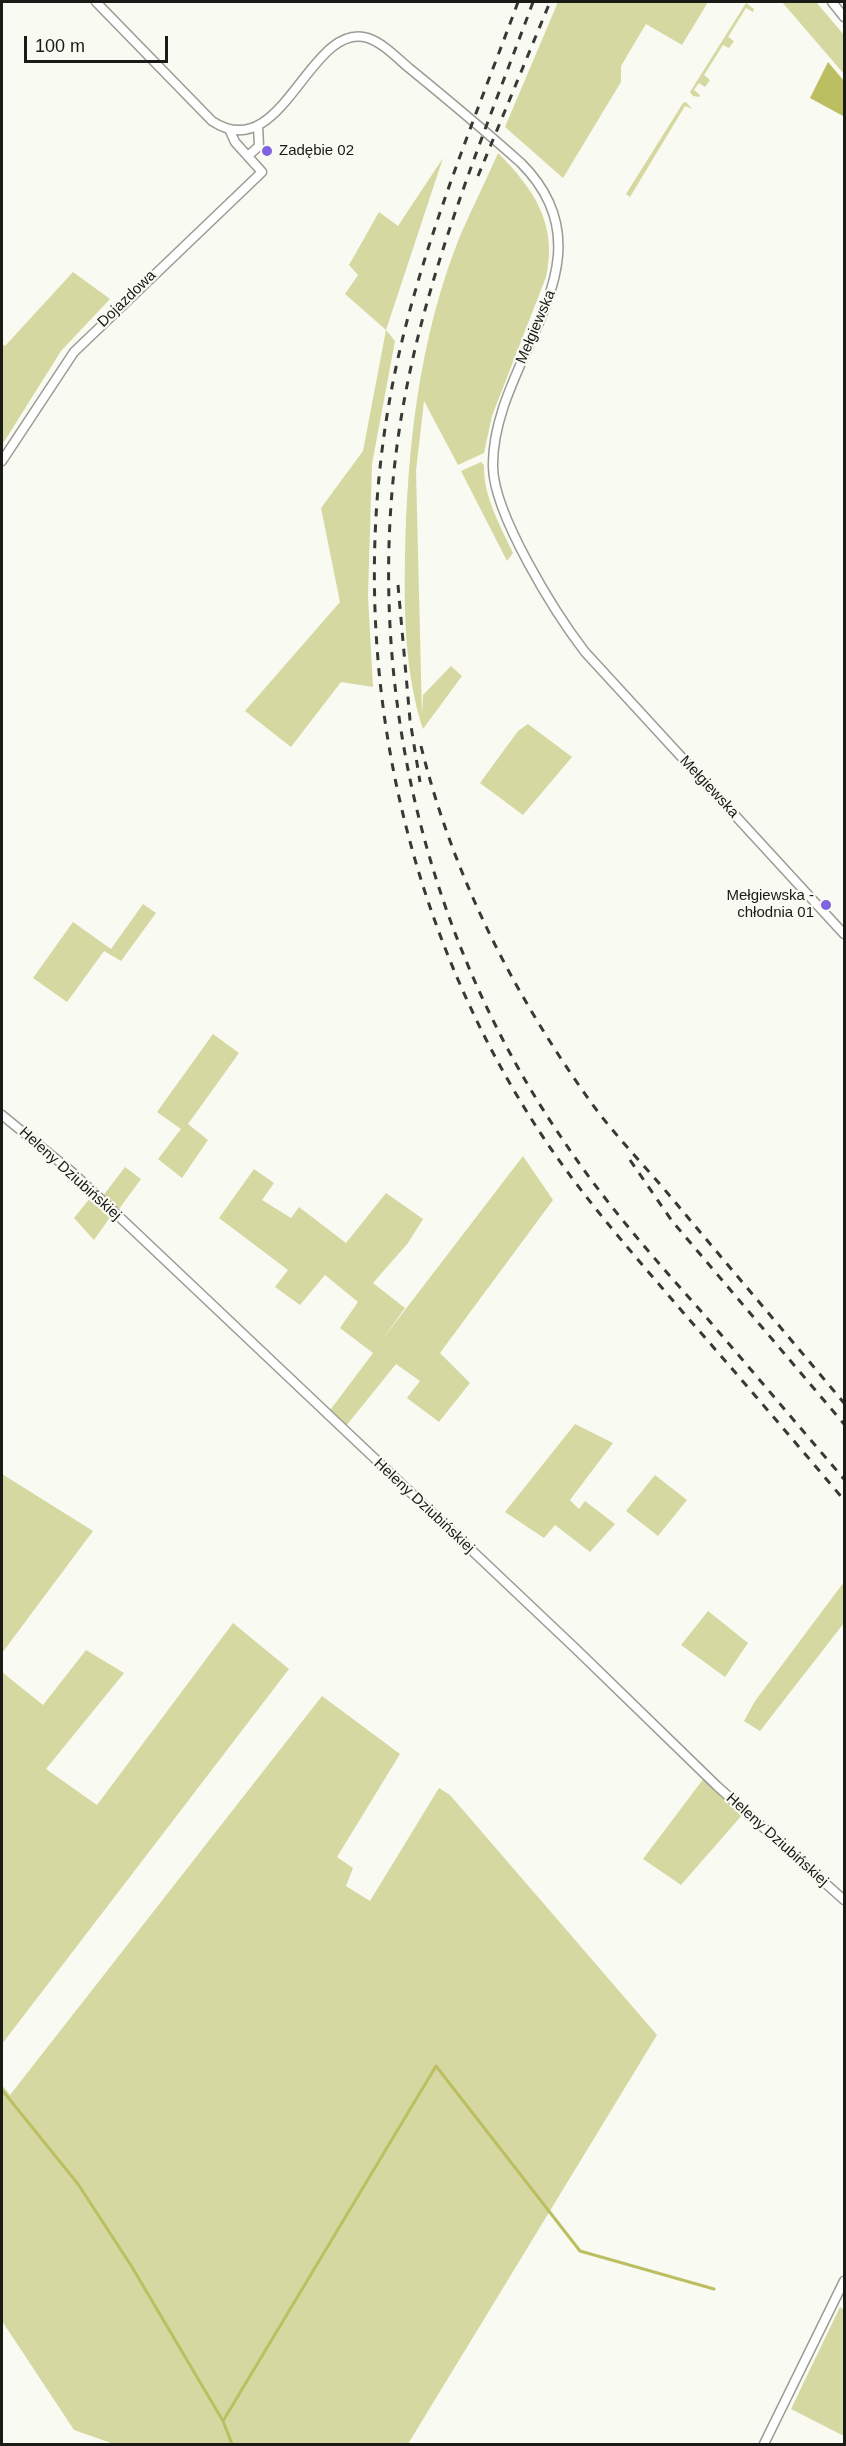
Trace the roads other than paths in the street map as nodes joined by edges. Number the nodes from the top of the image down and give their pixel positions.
1 (96, 2) edge
2 (832, 2) edge
3 (844, 16) edge
4 (258, 126) junction
5 (230, 131) junction
6 (249, 156) junction
7 (2, 461) edge
8 (844, 934) edge
9 (2, 1115) edge
10 (844, 1900) edge
11 (844, 2281) edge
12 (764, 2445) edge

1 - 5 street
2 - 3 street
4 - 5 street
4 - 6 street
4 - 8 street, Mełgiewska
5 - 6 street
6 - 7 street, Dojazdowa
9 - 10 street, Heleny Dziubińskiej
11 - 12 street

